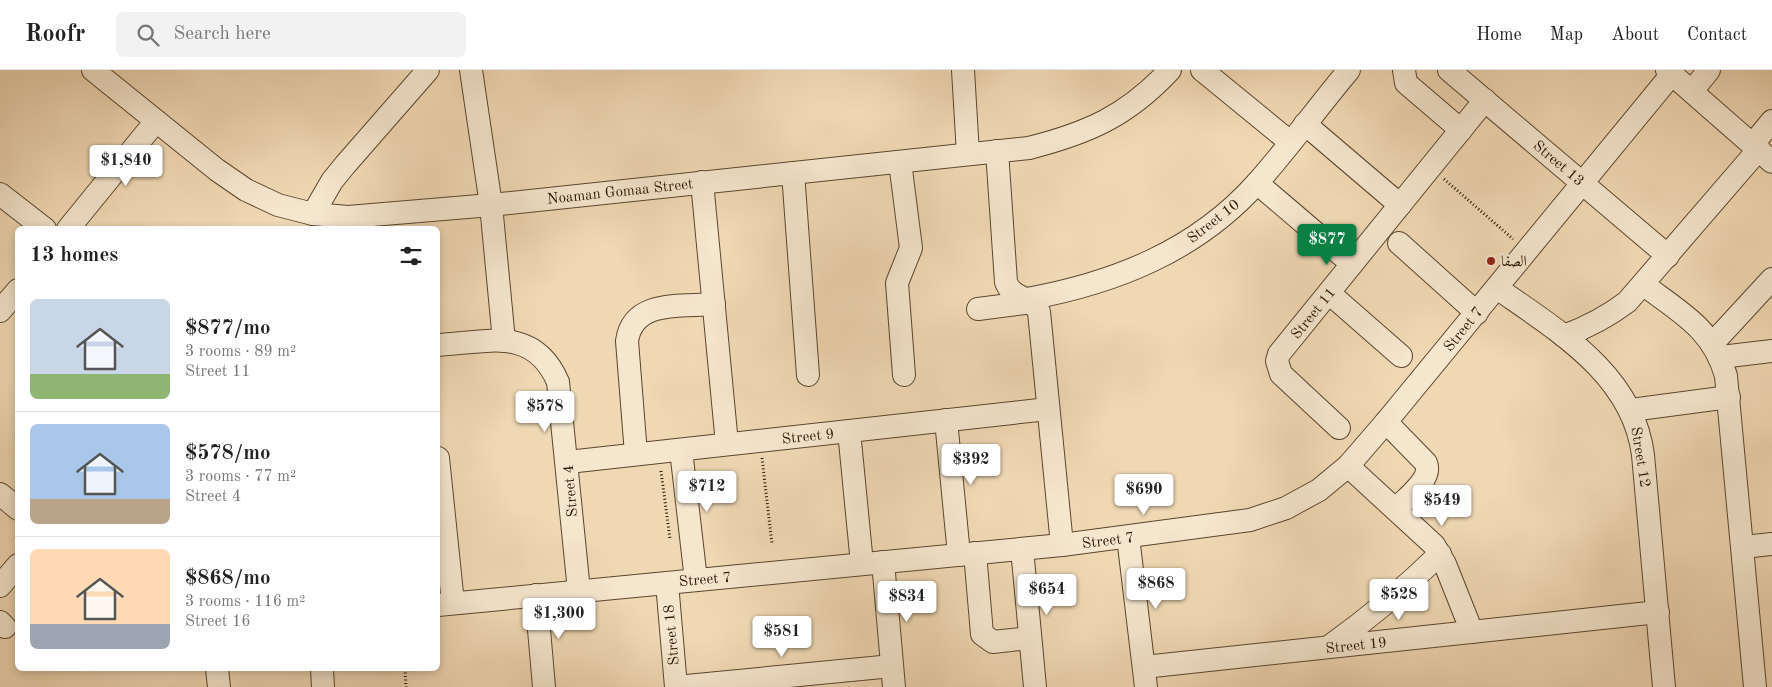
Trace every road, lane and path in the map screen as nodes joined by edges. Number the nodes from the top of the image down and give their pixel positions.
1 (93, 70) edge
2 (428, 70) edge
3 (471, 70) edge
4 (963, 70) edge
5 (1170, 70) edge
6 (1202, 70) edge
7 (1349, 70) edge
8 (1404, 70) edge
9 (1450, 70) edge
10 (1709, 70) edge
11 (1669, 72) edge
12 (1692, 91) junction
13 (1485, 100) junction
14 (156, 121) junction
15 (1772, 121) edge
16 (1305, 124) junction
17 (1461, 130) junction
18 (1290, 142) junction
19 (997, 151) junction
20 (1761, 152) edge
21 (968, 154) junction
22 (900, 162) junction
23 (1430, 168) junction
24 (793, 173) junction
25 (702, 182) junction
26 (1257, 183) junction
27 (1583, 183) junction
28 (0, 194) edge
29 (491, 205) junction
30 (1400, 205) junction
31 (313, 214) junction
32 (41, 226) edge
33 (71, 226) edge
34 (1399, 244) dead end
35 (1527, 251) junction
36 (1668, 256) junction
37 (1352, 264) junction
38 (1772, 279) edge
39 (1644, 284) junction
40 (1497, 288) junction
41 (1329, 292) junction
42 (1030, 300) junction
43 (714, 304) junction
44 (978, 310) dead end
45 (1477, 312) junction
46 (1564, 336) junction
47 (504, 341) junction
48 (440, 345) edge
49 (1717, 350) junction
50 (1772, 350) edge
51 (1401, 356) dead end
52 (904, 375) dead end
53 (808, 376) dead end
54 (1729, 397) junction
55 (1048, 409) junction
56 (1631, 410) junction
57 (946, 420) junction
58 (1386, 422) junction
59 (1339, 428) dead end
60 (849, 431) junction
61 (760, 441) junction
62 (727, 444) junction
63 (670, 451) junction
64 (636, 454) junction
65 (568, 462) junction
66 (1348, 466) junction
67 (0, 494) edge
68 (440, 504) edge
69 (15, 506) edge
70 (1396, 510) junction
71 (1128, 537) junction
72 (670, 539) dead end
73 (772, 544) dead end
74 (1772, 544) edge
75 (1062, 546) junction
76 (1743, 547) junction
77 (1022, 549) junction
78 (967, 554) junction
79 (1440, 554) junction
80 (872, 563) junction
81 (696, 580) junction
82 (667, 583) junction
83 (579, 591) junction
84 (536, 595) junction
85 (445, 604) edge
86 (1658, 612) junction
87 (1472, 632) junction
88 (1030, 638) junction
89 (1327, 648) junction
90 (217, 671) edge
91 (322, 671) edge
92 (405, 671) edge
93 (893, 676) edge
94 (1145, 677) edge
95 (219, 687) edge
96 (323, 687) edge
97 (406, 687) edge
98 (544, 687) edge
99 (676, 687) edge
100 (1035, 687) edge
101 (1664, 687) edge
102 (1755, 687) edge

1 - 14 street, Noaman Gomaa Street
2 - 31 street
3 - 29 street
4 - 21 street
5 - 19 street, Noaman Gomaa Street
6 - 18 street
7 - 16 street, Street 10
8 - 17 street
9 - 13 street, Street 13
10 - 12 street
11 - 12 street
11 - 27 street, Street 7
12 - 20 street
13 - 17 street, Street 11
13 - 27 street, Street 13
14 - 31 street, Noaman Gomaa Street
14 - 33 street
15 - 20 street
16 - 18 street, Street 10
16 - 30 street
17 - 23 street, Street 11
18 - 26 street, Street 10
19 - 21 street, Noaman Gomaa Street
19 - 42 street
20 - 36 street
21 - 22 street, Noaman Gomaa Street
22 - 24 street, Noaman Gomaa Street
22 - 52 street
23 - 30 street, Street 11
23 - 35 path
24 - 25 street, Noaman Gomaa Street
24 - 53 street
25 - 29 street, Noaman Gomaa Street
25 - 43 street
26 - 37 street
26 - 42 street, Street 10
27 - 35 street, Street 7
27 - 36 street, Street 13
28 - 32 street
29 - 31 street, Noaman Gomaa Street
29 - 47 street
30 - 37 street, Street 11
34 - 45 street
35 - 40 street, Street 7
36 - 39 street
37 - 41 street, Street 11
38 - 49 street
39 - 46 street
39 - 49 street
40 - 45 street, Street 7
40 - 46 street, Street 12
41 - 51 street
41 - 59 street, Street 11
42 - 44 street, Street 10
42 - 55 street
43 - 62 street
43 - 64 street
45 - 58 street, Street 7
46 - 56 street, Street 12
47 - 48 street, Street 4
47 - 65 street, Street 4
49 - 50 street
49 - 54 street
54 - 56 street
54 - 76 street
55 - 57 street, Street 9
55 - 75 street
56 - 86 street, Street 12
57 - 60 street, Street 9
57 - 78 street
58 - 66 street, Street 7
58 - 70 street
60 - 61 street, Street 9
60 - 80 street
61 - 62 street, Street 9
61 - 73 path
62 - 63 street, Street 9
63 - 64 street, Street 9
63 - 72 path
63 - 81 street
64 - 65 street, Street 9
65 - 83 street, Street 4
66 - 70 street
66 - 71 street, Street 7
67 - 69 street
68 - 85 street
70 - 79 street
71 - 75 street, Street 7
71 - 94 street
74 - 76 street
75 - 77 street, Street 7
76 - 102 street
77 - 78 street, Street 7
77 - 88 street
78 - 80 street, Street 7
78 - 88 street
79 - 87 street
79 - 89 street
80 - 81 street, Street 7
80 - 93 street
81 - 82 street, Street 7
82 - 83 street, Street 7
82 - 99 street, Street 18
83 - 84 street, Street 7
84 - 85 street, Street 7
84 - 98 street
86 - 87 street, Street 19
86 - 101 street, Street 12
87 - 89 street, Street 19
88 - 100 street
89 - 94 street, Street 19
90 - 95 street
91 - 96 street
92 - 97 path
93 - 99 street

